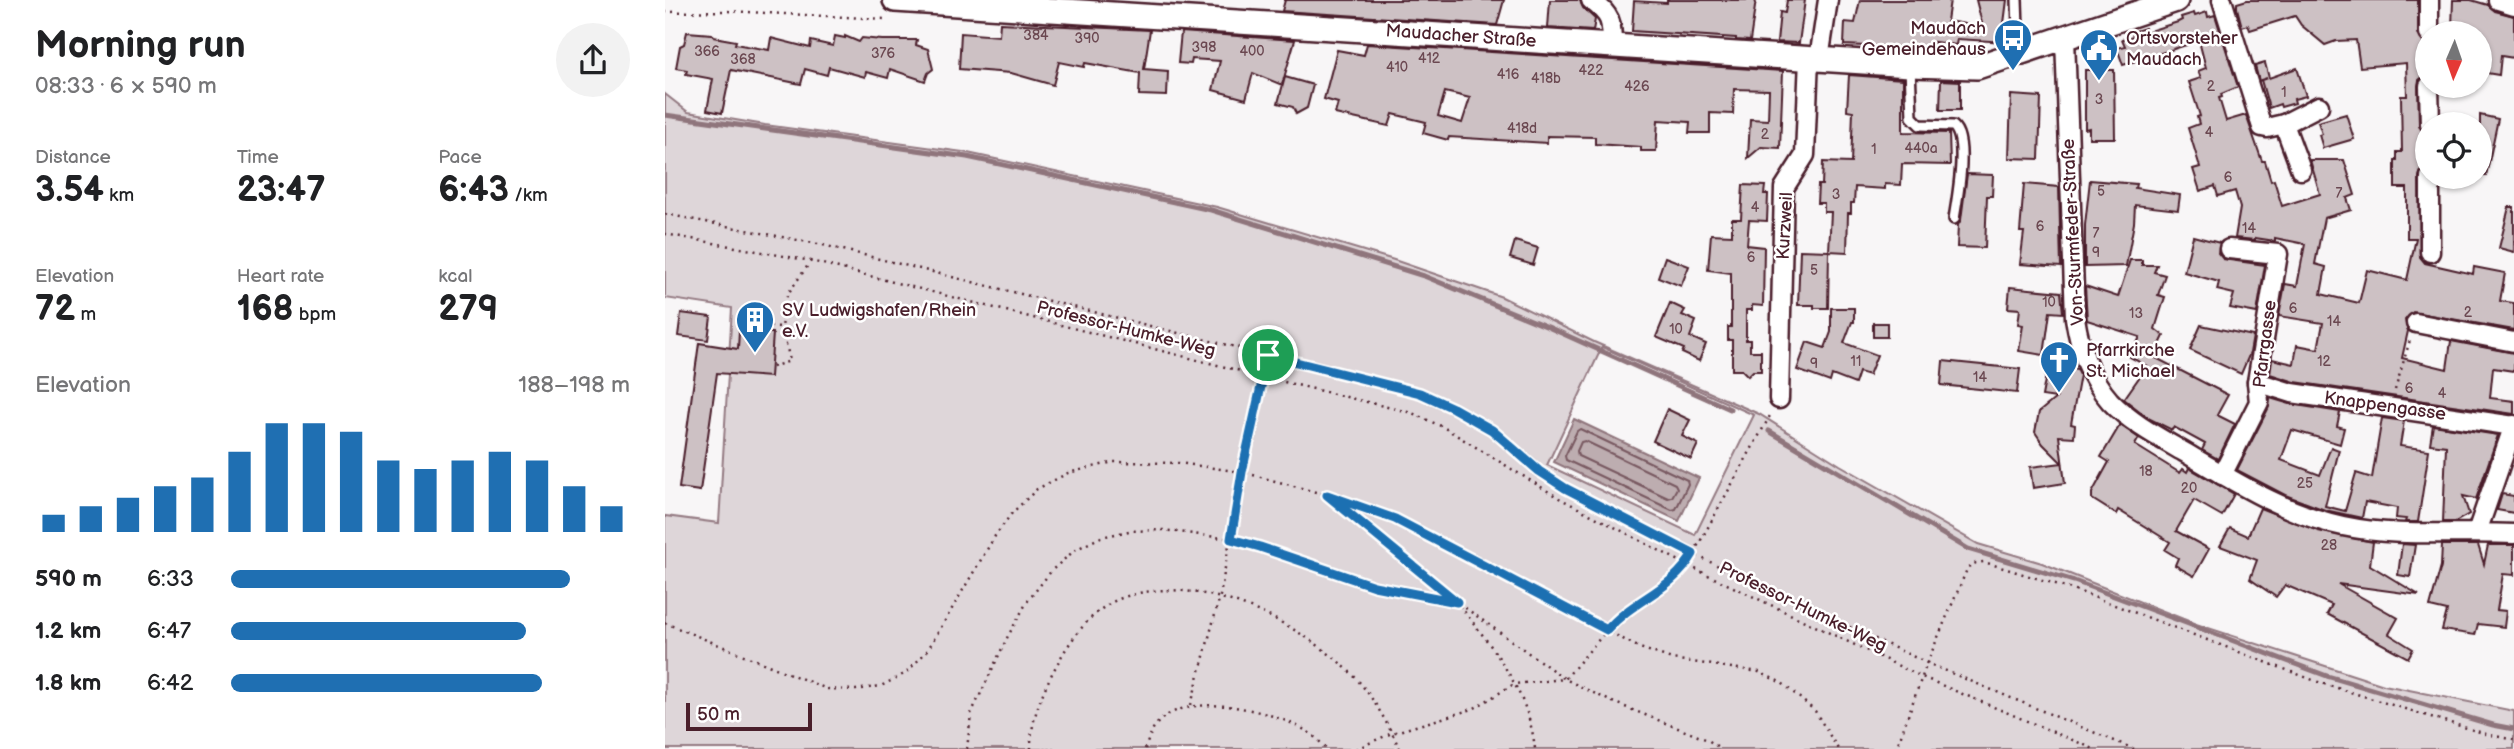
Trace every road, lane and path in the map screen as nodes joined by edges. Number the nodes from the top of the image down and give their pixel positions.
1 (1591, 0) edge
2 (1828, 0) edge
3 (2017, 0) edge
4 (2176, 0) edge
5 (2223, 0) edge
6 (2429, 0) edge
7 (2498, 0) edge
8 (931, 1) edge
9 (2514, 5) edge
10 (1608, 6) edge
11 (2137, 7) edge
12 (890, 9) edge
13 (665, 12) edge
14 (2429, 21) edge
15 (2065, 38) junction
16 (1612, 46) junction
17 (2025, 51) junction
18 (1814, 58) junction
19 (1909, 65) junction
20 (2319, 106) dead end
21 (2284, 124) junction
22 (2301, 170) dead end
23 (2430, 189) edge
24 (665, 214) edge
25 (1954, 219) dead end
26 (665, 234) edge
27 (2229, 249) dead end
28 (2430, 252) dead end
29 (811, 261) junction
30 (2416, 323) joint
31 (763, 326) dead end
32 (782, 327) junction
33 (2514, 342) edge
34 (1268, 355) junction
35 (772, 367) dead end
36 (1263, 377) junction
37 (2257, 382) junction
38 (1779, 399) joint
39 (2390, 407) junction
40 (2514, 426) edge
41 (1242, 472) junction
42 (2222, 475) junction
43 (1327, 495) junction
44 (2477, 532) junction
45 (2514, 534) edge
46 (1231, 539) junction
47 (1693, 554) junction
48 (1687, 565) junction
49 (1220, 596) junction
50 (1457, 602) junction
51 (665, 623) edge
52 (1607, 630) junction
53 (1927, 663) junction
54 (1921, 677) junction
55 (1565, 679) junction
56 (1514, 684) junction
57 (1191, 705) junction
58 (1392, 733) junction
59 (2514, 740) edge
60 (967, 749) edge
61 (1031, 749) edge
62 (1145, 749) edge
63 (1327, 749) edge
64 (1356, 749) edge
65 (1401, 749) edge
66 (1535, 749) edge
67 (1721, 749) edge
68 (1838, 749) edge
69 (1896, 749) edge
70 (2094, 749) edge
71 (2134, 749) edge

1 - 10 street
2 - 18 street, Kurzweil
3 - 17 lane
4 - 11 street, Maudacher Straße
5 - 21 street
6 - 14 street
7 - 9 street
8 - 12 street, Maudacher Straße
8 - 16 street, Maudacher Straße
10 - 16 street
11 - 15 street, Maudacher Straße
12 - 13 path
15 - 17 street, Maudacher Straße
15 - 42 street, Von-Sturmfeder-Straße
16 - 18 street, Maudacher Straße
17 - 19 street, Maudacher Straße
18 - 19 street, Maudacher Straße
18 - 38 street, Kurzweil
19 - 25 lane
20 - 21 street
21 - 22 street
23 - 28 street
24 - 34 path
26 - 29 path, Professor-Humke-Weg
27 - 37 street, Pfarrgasse
29 - 32 path
29 - 36 path, Professor-Humke-Weg
30 - 33 street
30 - 39 path
31 - 32 path
32 - 35 path
34 - 36 path
34 - 47 path
36 - 41 path
36 - 48 path, Professor-Humke-Weg
37 - 39 street, Knappengasse
37 - 42 street, Pfarrgasse
38 - 47 path
39 - 40 street, Knappengasse
40 - 44 street
41 - 43 path
41 - 46 path
41 - 51 path
42 - 44 street, Von-Sturmfeder-Straße
43 - 50 path
43 - 52 path
44 - 45 street, Von-Sturmfeder-Straße
46 - 49 path
46 - 50 path
46 - 60 path
47 - 48 path
47 - 53 path
48 - 52 path
48 - 54 path, Professor-Humke-Weg
49 - 57 path
49 - 58 path
49 - 61 path
50 - 55 path
50 - 56 path
52 - 55 path
52 - 68 path
53 - 54 path
53 - 59 path
53 - 71 path
54 - 69 path
54 - 70 path, Professor-Humke-Weg
55 - 56 path
55 - 67 path
56 - 58 path
56 - 66 path
57 - 62 path
57 - 63 path
58 - 64 path
58 - 65 path

